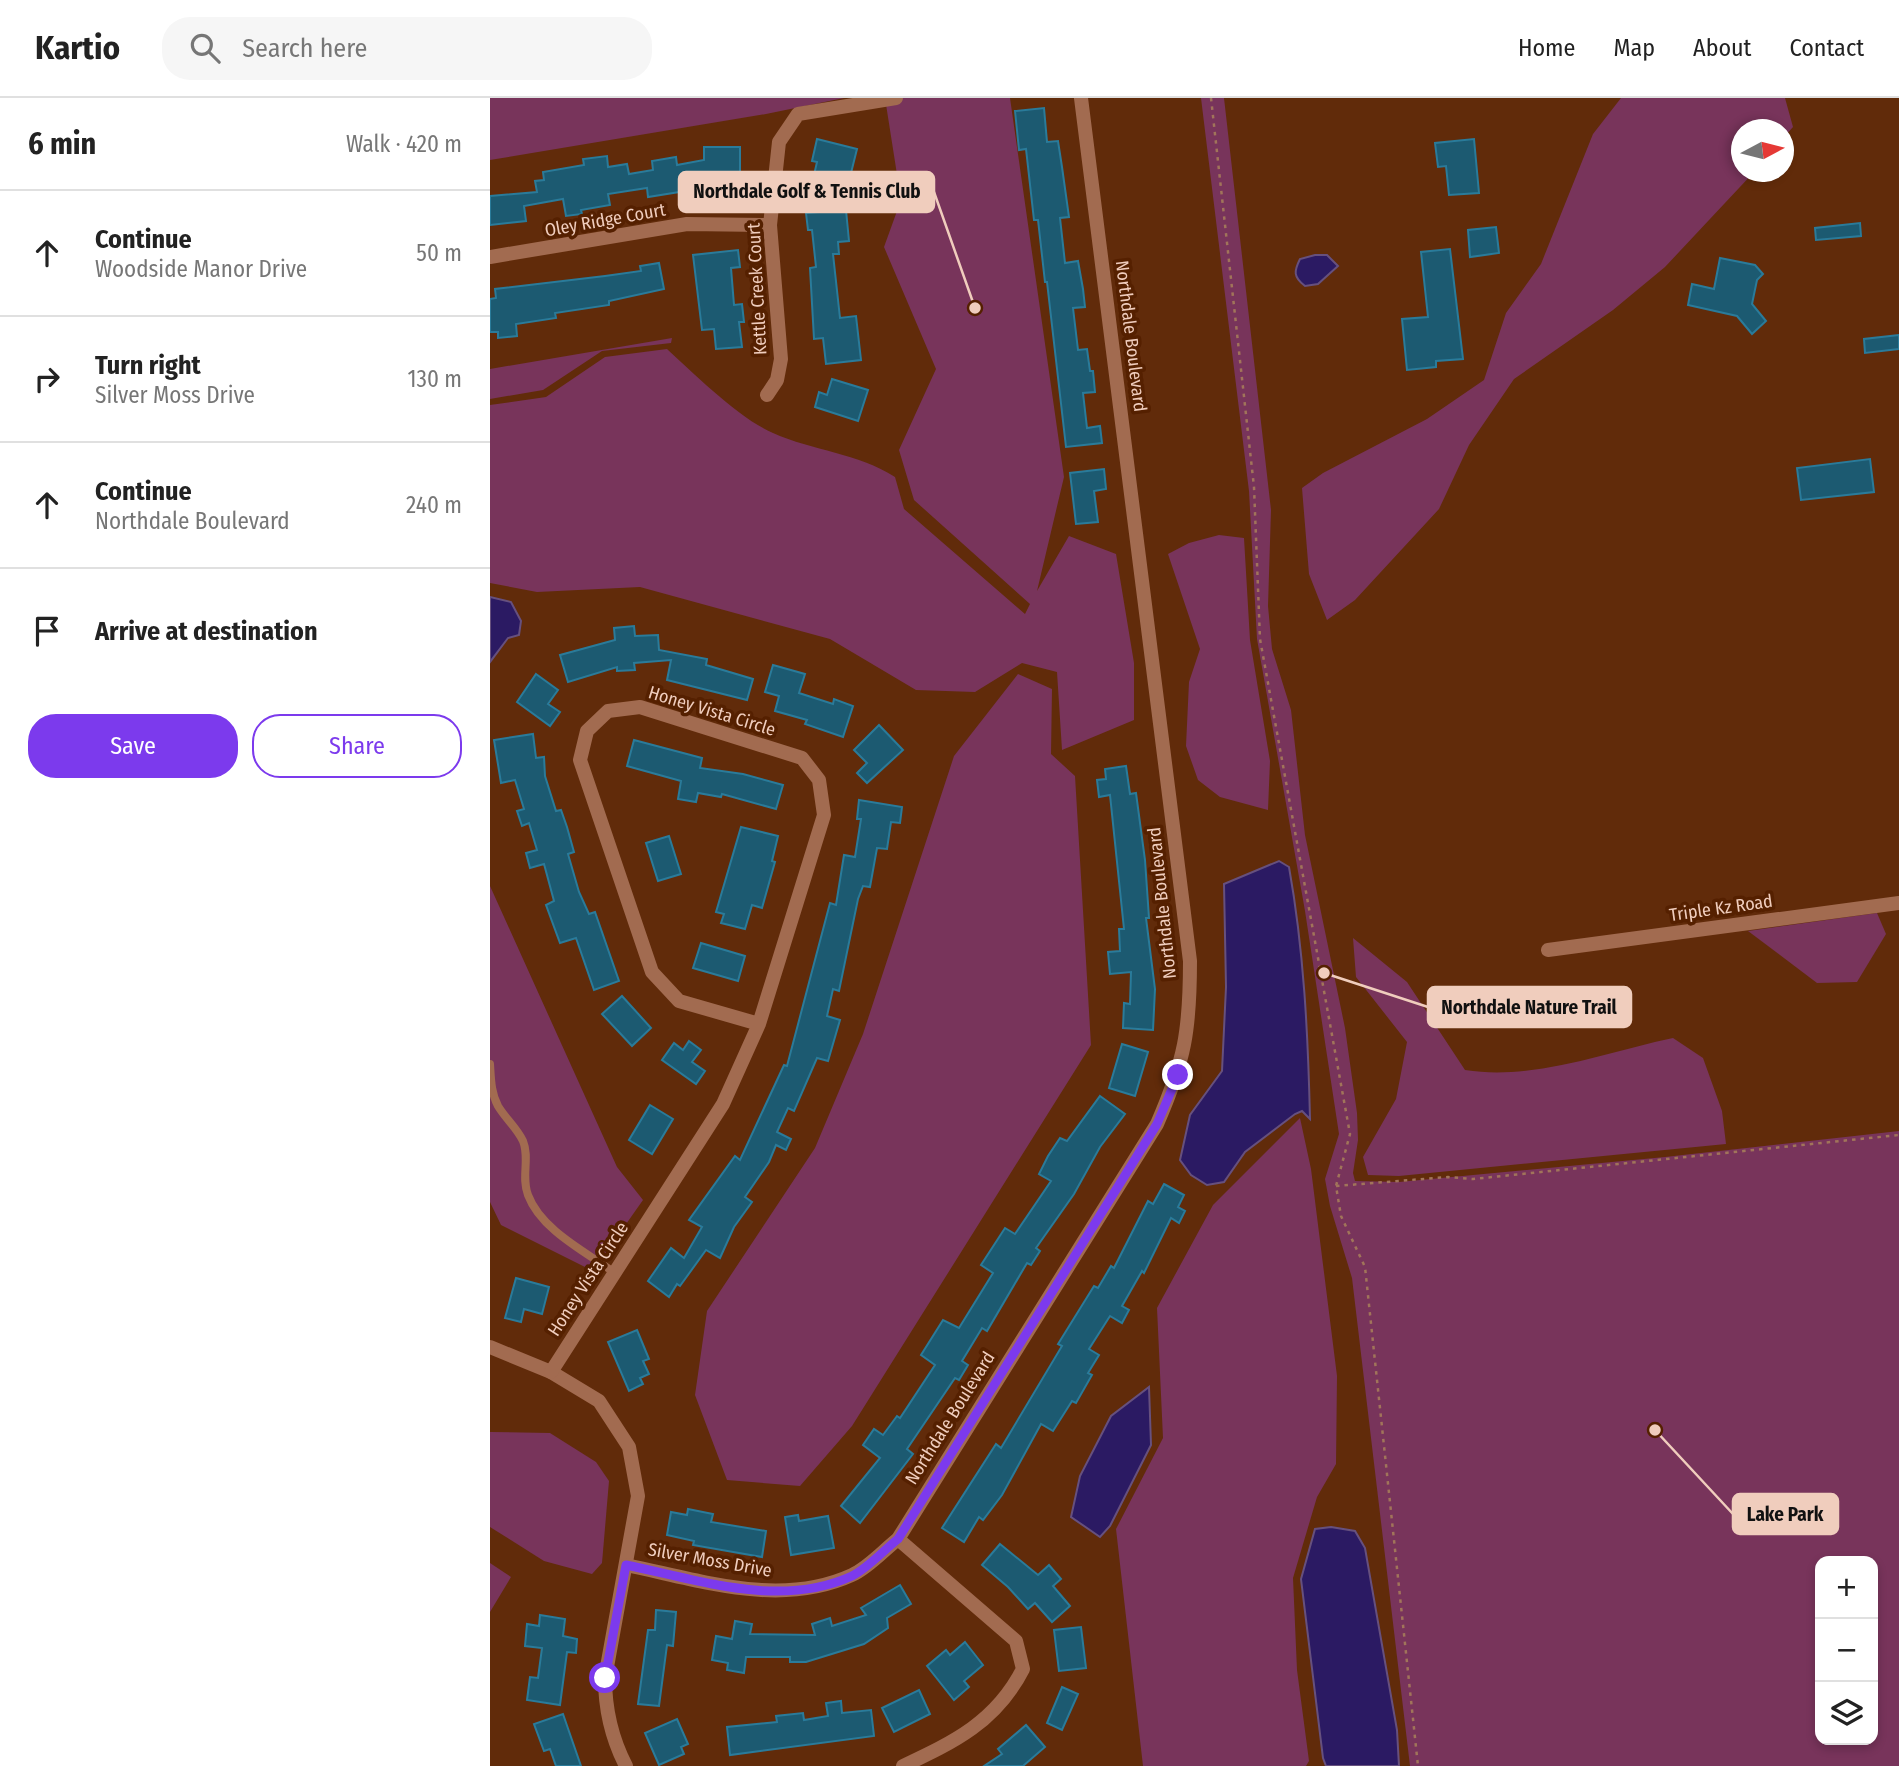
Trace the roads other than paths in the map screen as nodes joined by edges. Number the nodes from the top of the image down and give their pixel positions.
1 (896, 98) edge
2 (1081, 98) edge
3 (770, 225) junction
4 (490, 257) edge
5 (767, 396) dead end
6 (1899, 903) edge
7 (1548, 950) dead end
8 (759, 1024) junction
9 (490, 1064) edge
10 (615, 1273) junction
11 (490, 1348) edge
12 (551, 1372) junction
13 (898, 1539) junction
14 (626, 1565) junction
15 (626, 1766) edge
16 (903, 1766) edge

1 - 3 street, Kettle Creek Court
2 - 13 street, Northdale Boulevard
3 - 4 street, Oley Ridge Court
3 - 5 street, Kettle Creek Court
6 - 7 street, Triple Kz Road
8 - 8 street, Honey Vista Circle
8 - 10 street, Honey Vista Circle
9 - 10 lane
10 - 12 street, Honey Vista Circle
11 - 12 street
12 - 14 street
13 - 14 street, Silver Moss Drive
13 - 16 street
14 - 15 street

